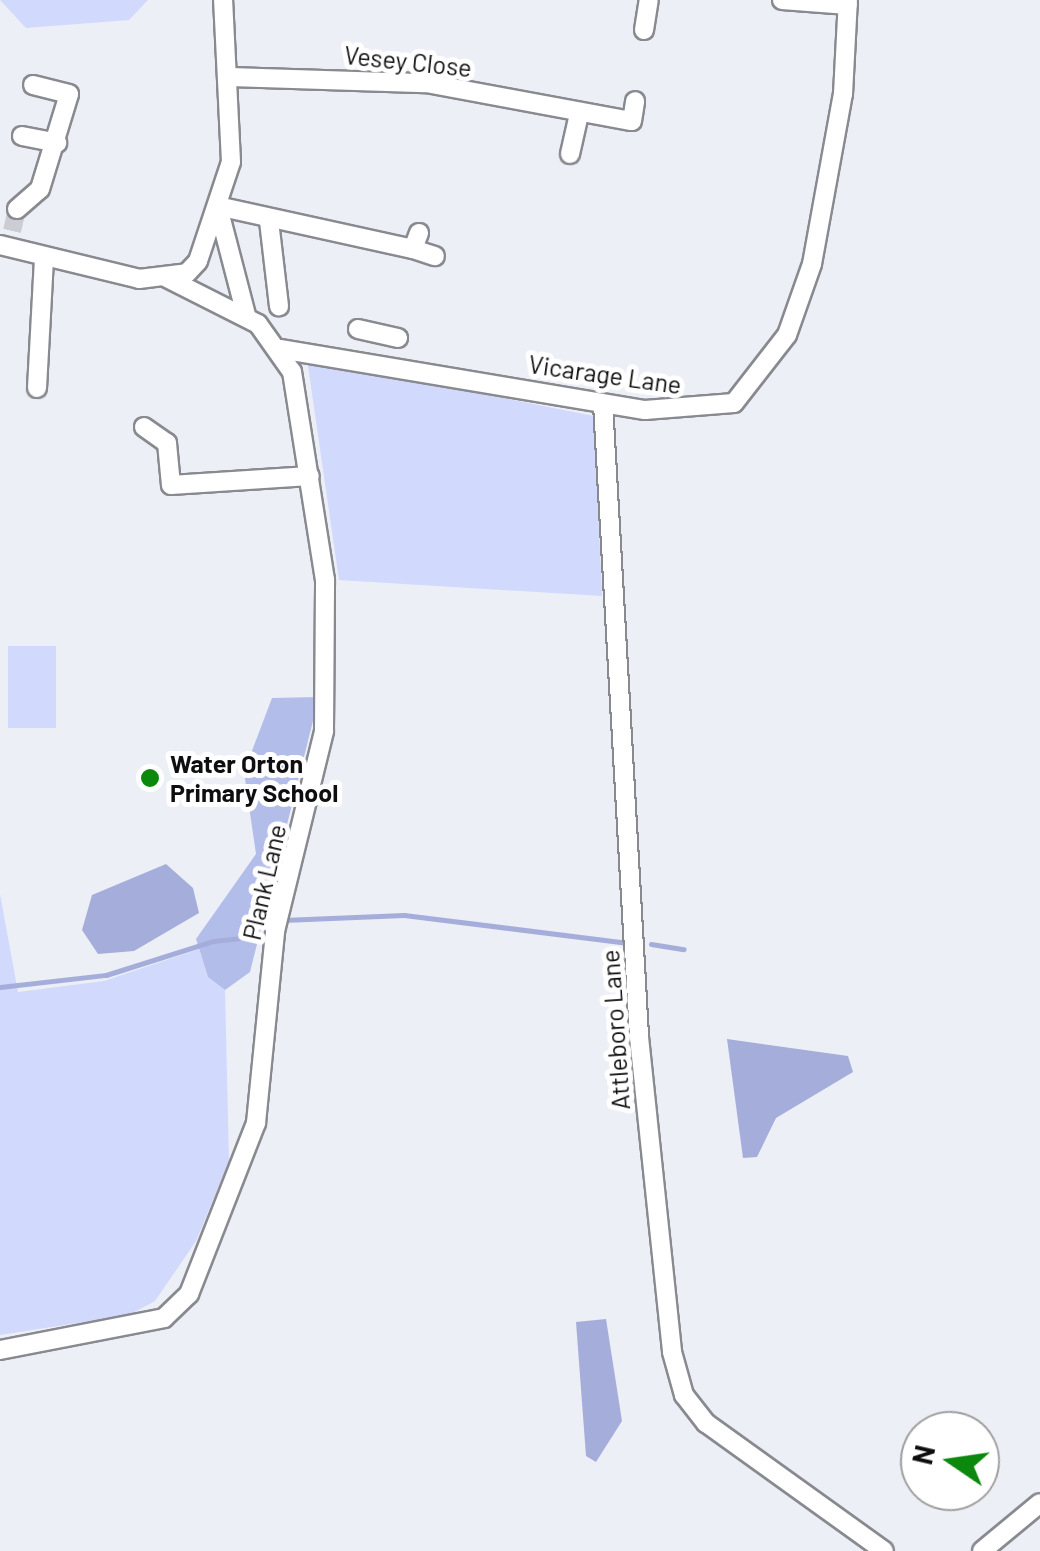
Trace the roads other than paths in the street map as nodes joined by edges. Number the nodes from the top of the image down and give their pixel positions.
1 (223, 0) edge
2 (649, 0) edge
3 (782, 0) edge
4 (848, 3) edge
5 (644, 30) dead end
6 (230, 77) junction
7 (33, 85) dead end
8 (635, 101) dead end
9 (579, 114) junction
10 (22, 136) dead end
11 (57, 143) junction
12 (570, 154) dead end
13 (17, 209) tunnel mouth
14 (221, 211) junction
15 (269, 221) junction
16 (7, 241) edge
17 (44, 256) junction
18 (435, 256) dead end
19 (167, 278) junction
20 (279, 306) dead end
21 (246, 316) junction
22 (358, 329) dead end
23 (378, 334) junction
24 (398, 338) dead end
25 (280, 349) junction
26 (374, 361) junction
27 (37, 388) dead end
28 (603, 404) junction
29 (144, 427) dead end
30 (310, 476) junction
31 (0, 1350) edge
32 (1040, 1504) edge
33 (884, 1551) edge
34 (982, 1551) edge

1 - 6 street
2 - 5 street
3 - 4 street
4 - 28 street, Vicarage Lane
6 - 9 street, Vesey Close
6 - 14 street
7 - 11 street
8 - 9 street, Vesey Close
9 - 12 street
10 - 11 street
11 - 13 street
14 - 15 street
14 - 19 street
14 - 21 street
15 - 18 street
15 - 20 street
16 - 17 street
17 - 19 street
17 - 27 street
19 - 21 street
21 - 25 street
22 - 23 street
23 - 24 street
23 - 26 street
25 - 26 street, Vicarage Lane
25 - 30 street, Plank Lane
26 - 28 street, Vicarage Lane
28 - 33 street, Attleboro Lane
29 - 30 street
30 - 31 street, Plank Lane
32 - 34 street

